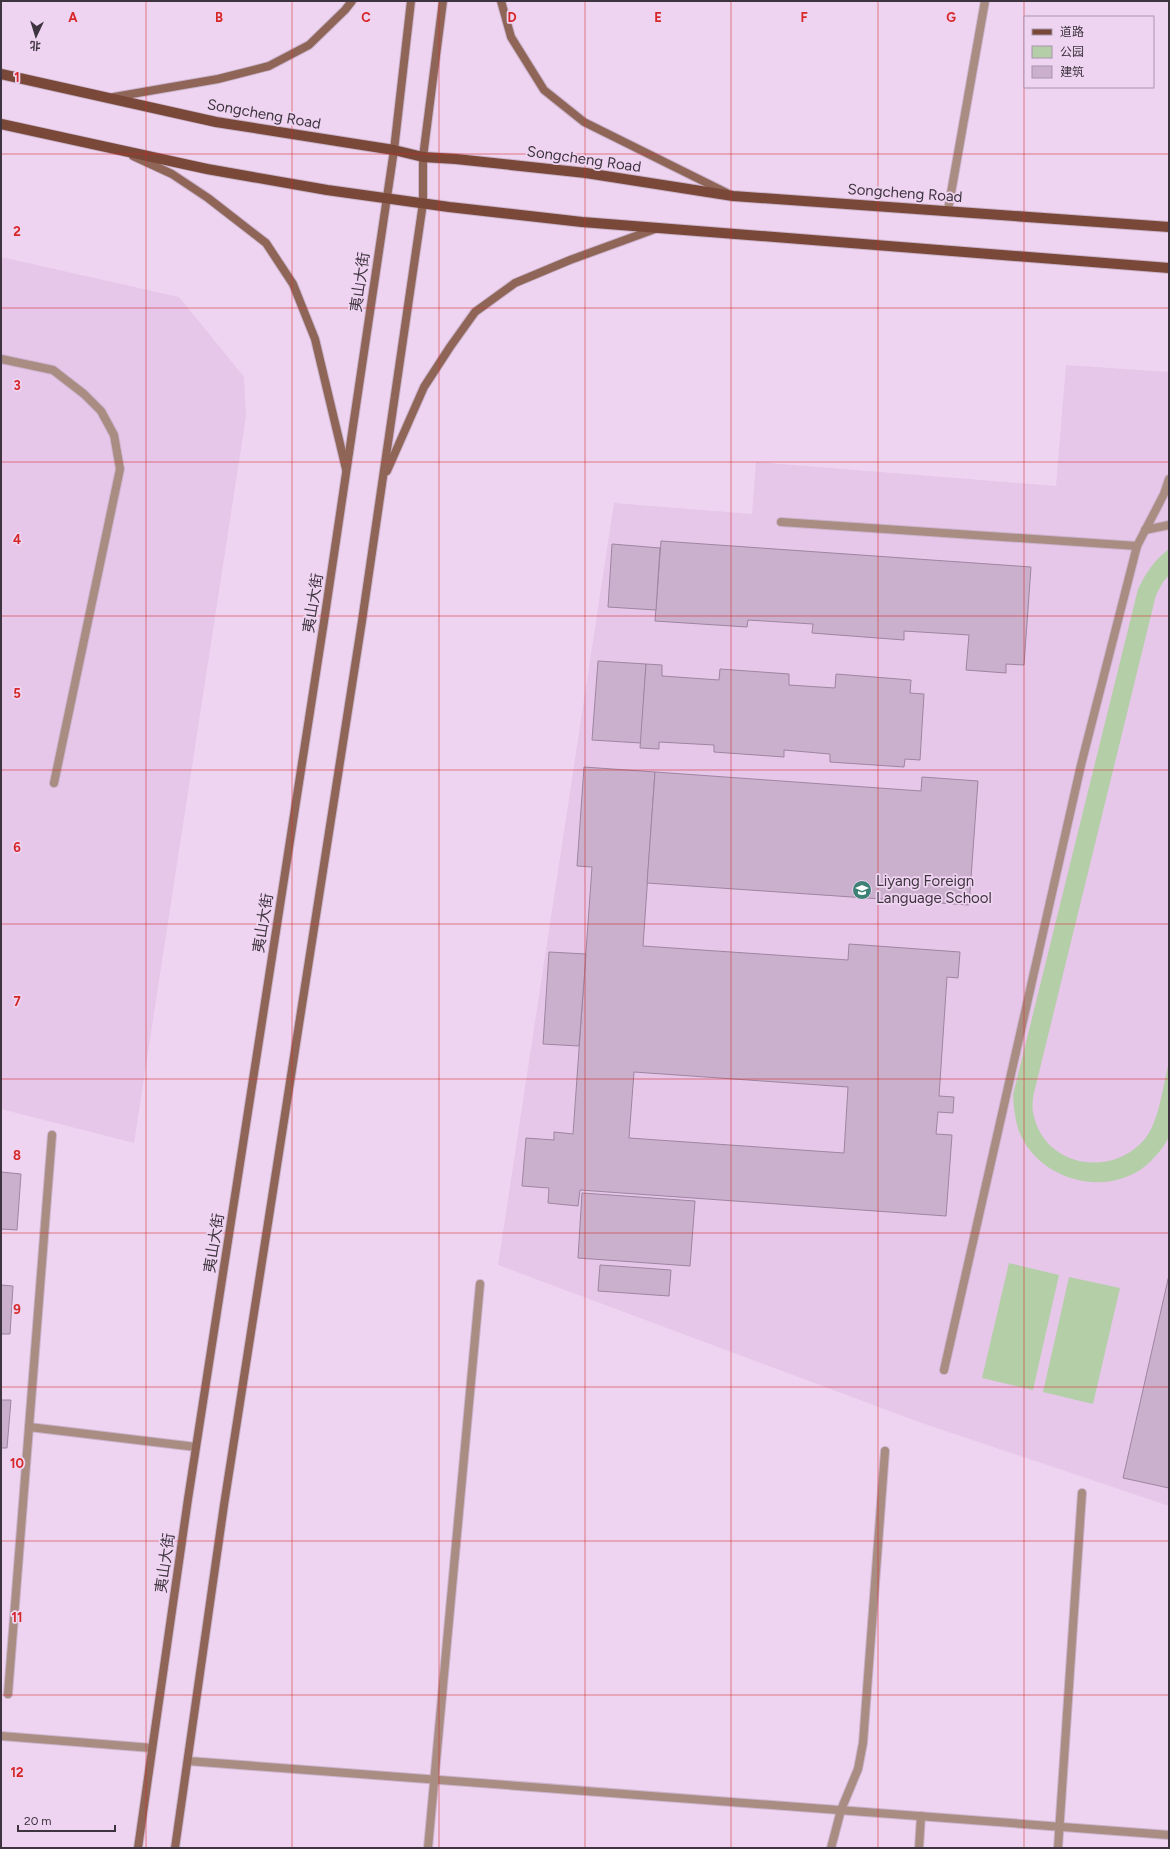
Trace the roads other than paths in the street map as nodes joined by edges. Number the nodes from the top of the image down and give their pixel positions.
1 (352, 1) edge
2 (411, 1) edge
3 (443, 1) edge
4 (501, 1) edge
5 (984, 1) edge
6 (1, 74) edge
7 (109, 98) junction
8 (1, 124) edge
9 (121, 150) junction
10 (394, 150) junction
11 (424, 157) junction
12 (733, 196) junction
13 (387, 198) junction
14 (423, 203) junction
15 (948, 210) junction
16 (659, 227) junction
17 (1169, 227) edge
18 (1169, 268) edge
19 (1, 359) edge
20 (346, 473) junction
21 (1169, 479) edge
22 (382, 481) junction
23 (781, 522) dead end
24 (1169, 525) edge
25 (1145, 530) junction
26 (1137, 546) junction
27 (54, 783) dead end
28 (52, 1135) dead end
29 (480, 1284) dead end
30 (944, 1370) dead end
31 (29, 1427) junction
32 (196, 1448) junction
33 (885, 1451) dead end
34 (1082, 1493) dead end
35 (8, 1694) dead end
36 (1, 1736) edge
37 (152, 1748) junction
38 (188, 1760) junction
39 (433, 1779) junction
40 (841, 1810) junction
41 (921, 1816) junction
42 (1059, 1826) junction
43 (1169, 1835) edge
44 (138, 1848) edge
45 (175, 1848) edge
46 (428, 1848) edge
47 (831, 1848) edge
48 (919, 1848) edge
49 (1058, 1848) edge

1 - 7 main road
2 - 10 main road, 夷山大街
3 - 11 main road
4 - 12 main road
5 - 15 street
6 - 7 main road, Songcheng Road
7 - 10 main road, Songcheng Road
8 - 9 main road
9 - 13 main road
9 - 20 main road
10 - 11 main road, Songcheng Road
10 - 13 main road, 夷山大街
11 - 12 main road, Songcheng Road
11 - 14 main road
12 - 15 main road, Songcheng Road
13 - 14 main road
13 - 20 main road, 夷山大街
14 - 16 main road
14 - 22 main road
15 - 17 main road, Songcheng Road
16 - 18 main road
16 - 22 main road
19 - 27 street
20 - 32 main road, 夷山大街
21 - 25 street
22 - 38 main road
23 - 26 street
24 - 25 street
25 - 26 street
26 - 30 street
28 - 31 street
29 - 39 street
31 - 32 street
31 - 35 street
32 - 37 main road, 夷山大街
33 - 40 street
34 - 42 street
36 - 37 street
37 - 44 main road, 夷山大街
38 - 39 street
38 - 45 main road
39 - 40 street
39 - 46 street
40 - 41 street
40 - 47 street
41 - 42 street
41 - 48 street
42 - 43 street
42 - 49 street

